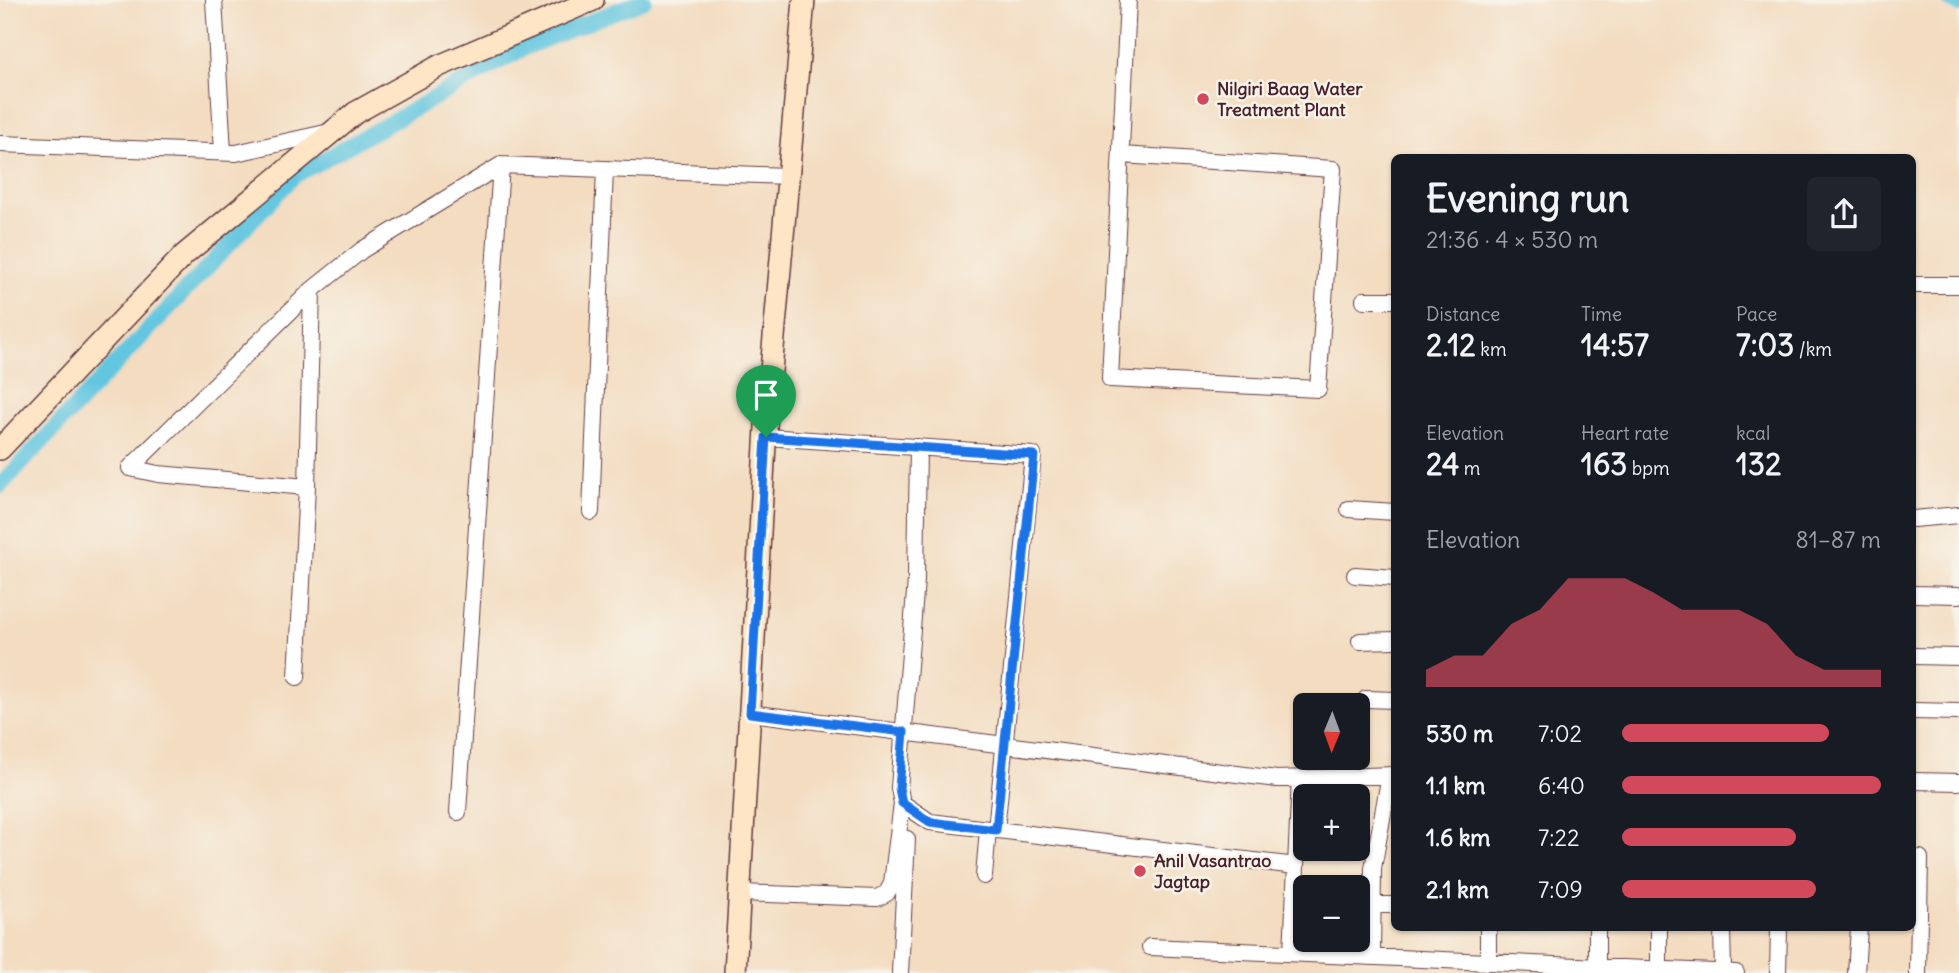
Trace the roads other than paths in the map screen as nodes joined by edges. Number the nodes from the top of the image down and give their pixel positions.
1 (214, 0) edge
2 (593, 0) edge
3 (804, 0) edge
4 (1128, 0) edge
5 (332, 132) junction
6 (0, 144) edge
7 (223, 152) junction
8 (1122, 155) junction
9 (501, 165) junction
10 (605, 170) junction
11 (787, 176) junction
12 (1916, 285) edge
13 (1959, 285) edge
14 (312, 290) junction
15 (1364, 300) dead end
16 (1391, 300) edge
17 (766, 437) junction
18 (918, 447) junction
19 (0, 449) edge
20 (307, 487) junction
21 (1349, 509) dead end
22 (590, 512) dead end
23 (1391, 512) edge
24 (1959, 515) edge
25 (1916, 519) edge
26 (1355, 576) dead end
27 (1391, 578) edge
28 (1916, 594) edge
29 (1959, 595) edge
30 (1391, 640) edge
31 (1360, 641) dead end
32 (1916, 656) edge
33 (1959, 657) edge
34 (297, 677) dead end
35 (1370, 699) edge
36 (1391, 700) edge
37 (1916, 711) edge
38 (1959, 712) edge
39 (750, 713) junction
40 (904, 732) junction
41 (1004, 745) junction
42 (1391, 775) edge
43 (1300, 778) junction
44 (1916, 780) edge
45 (1959, 782) edge
46 (1391, 788) edge
47 (906, 806) junction
48 (458, 812) dead end
49 (992, 830) junction
50 (1387, 838) edge
51 (1920, 858) dead end
52 (1296, 866) junction
53 (984, 876) dead end
54 (740, 893) junction
55 (1370, 905) junction
56 (1391, 905) edge
57 (1489, 931) edge
58 (1597, 931) edge
59 (1659, 931) edge
60 (1722, 931) edge
61 (1779, 931) edge
62 (1859, 931) edge
63 (1150, 947) dead end
64 (1292, 953) junction
65 (1336, 955) junction
66 (1381, 962) edge
67 (1496, 965) edge
68 (1448, 966) edge
69 (1597, 966) junction
70 (1566, 969) edge
71 (1659, 969) junction
72 (1687, 971) edge
73 (1729, 972) edge
74 (735, 973) edge
75 (900, 973) edge
76 (1336, 973) edge
77 (1778, 973) edge
78 (1856, 973) edge
79 (1917, 973) edge

1 - 7 street
2 - 5 street
3 - 11 street
4 - 8 street
5 - 7 street
5 - 19 street
6 - 7 street
8 - 8 street
9 - 10 street
9 - 14 street
9 - 48 street
10 - 11 street
10 - 22 street
11 - 17 street
12 - 13 street
14 - 20 street
14 - 20 street
15 - 16 street
17 - 18 street
17 - 39 street
18 - 40 street
18 - 41 street
20 - 34 street
21 - 23 street
24 - 25 street
26 - 27 street
28 - 29 street
30 - 31 street
32 - 33 street
35 - 36 street
37 - 38 street
39 - 40 street
39 - 54 street
40 - 41 street
40 - 47 street
41 - 43 street
41 - 49 street
42 - 43 street
43 - 52 street
44 - 45 street
46 - 50 street
47 - 49 street
47 - 54 street
47 - 75 street
49 - 52 street
49 - 53 street
50 - 55 street
51 - 79 street
52 - 64 street
54 - 74 street
55 - 56 street
55 - 66 street
57 - 67 street
58 - 69 street
59 - 71 street
60 - 73 street
61 - 77 street
62 - 78 street
63 - 64 street
64 - 65 street
65 - 66 street
65 - 76 street
66 - 68 street
67 - 68 street
67 - 70 street
69 - 70 street
69 - 71 street
71 - 72 street
72 - 73 street

